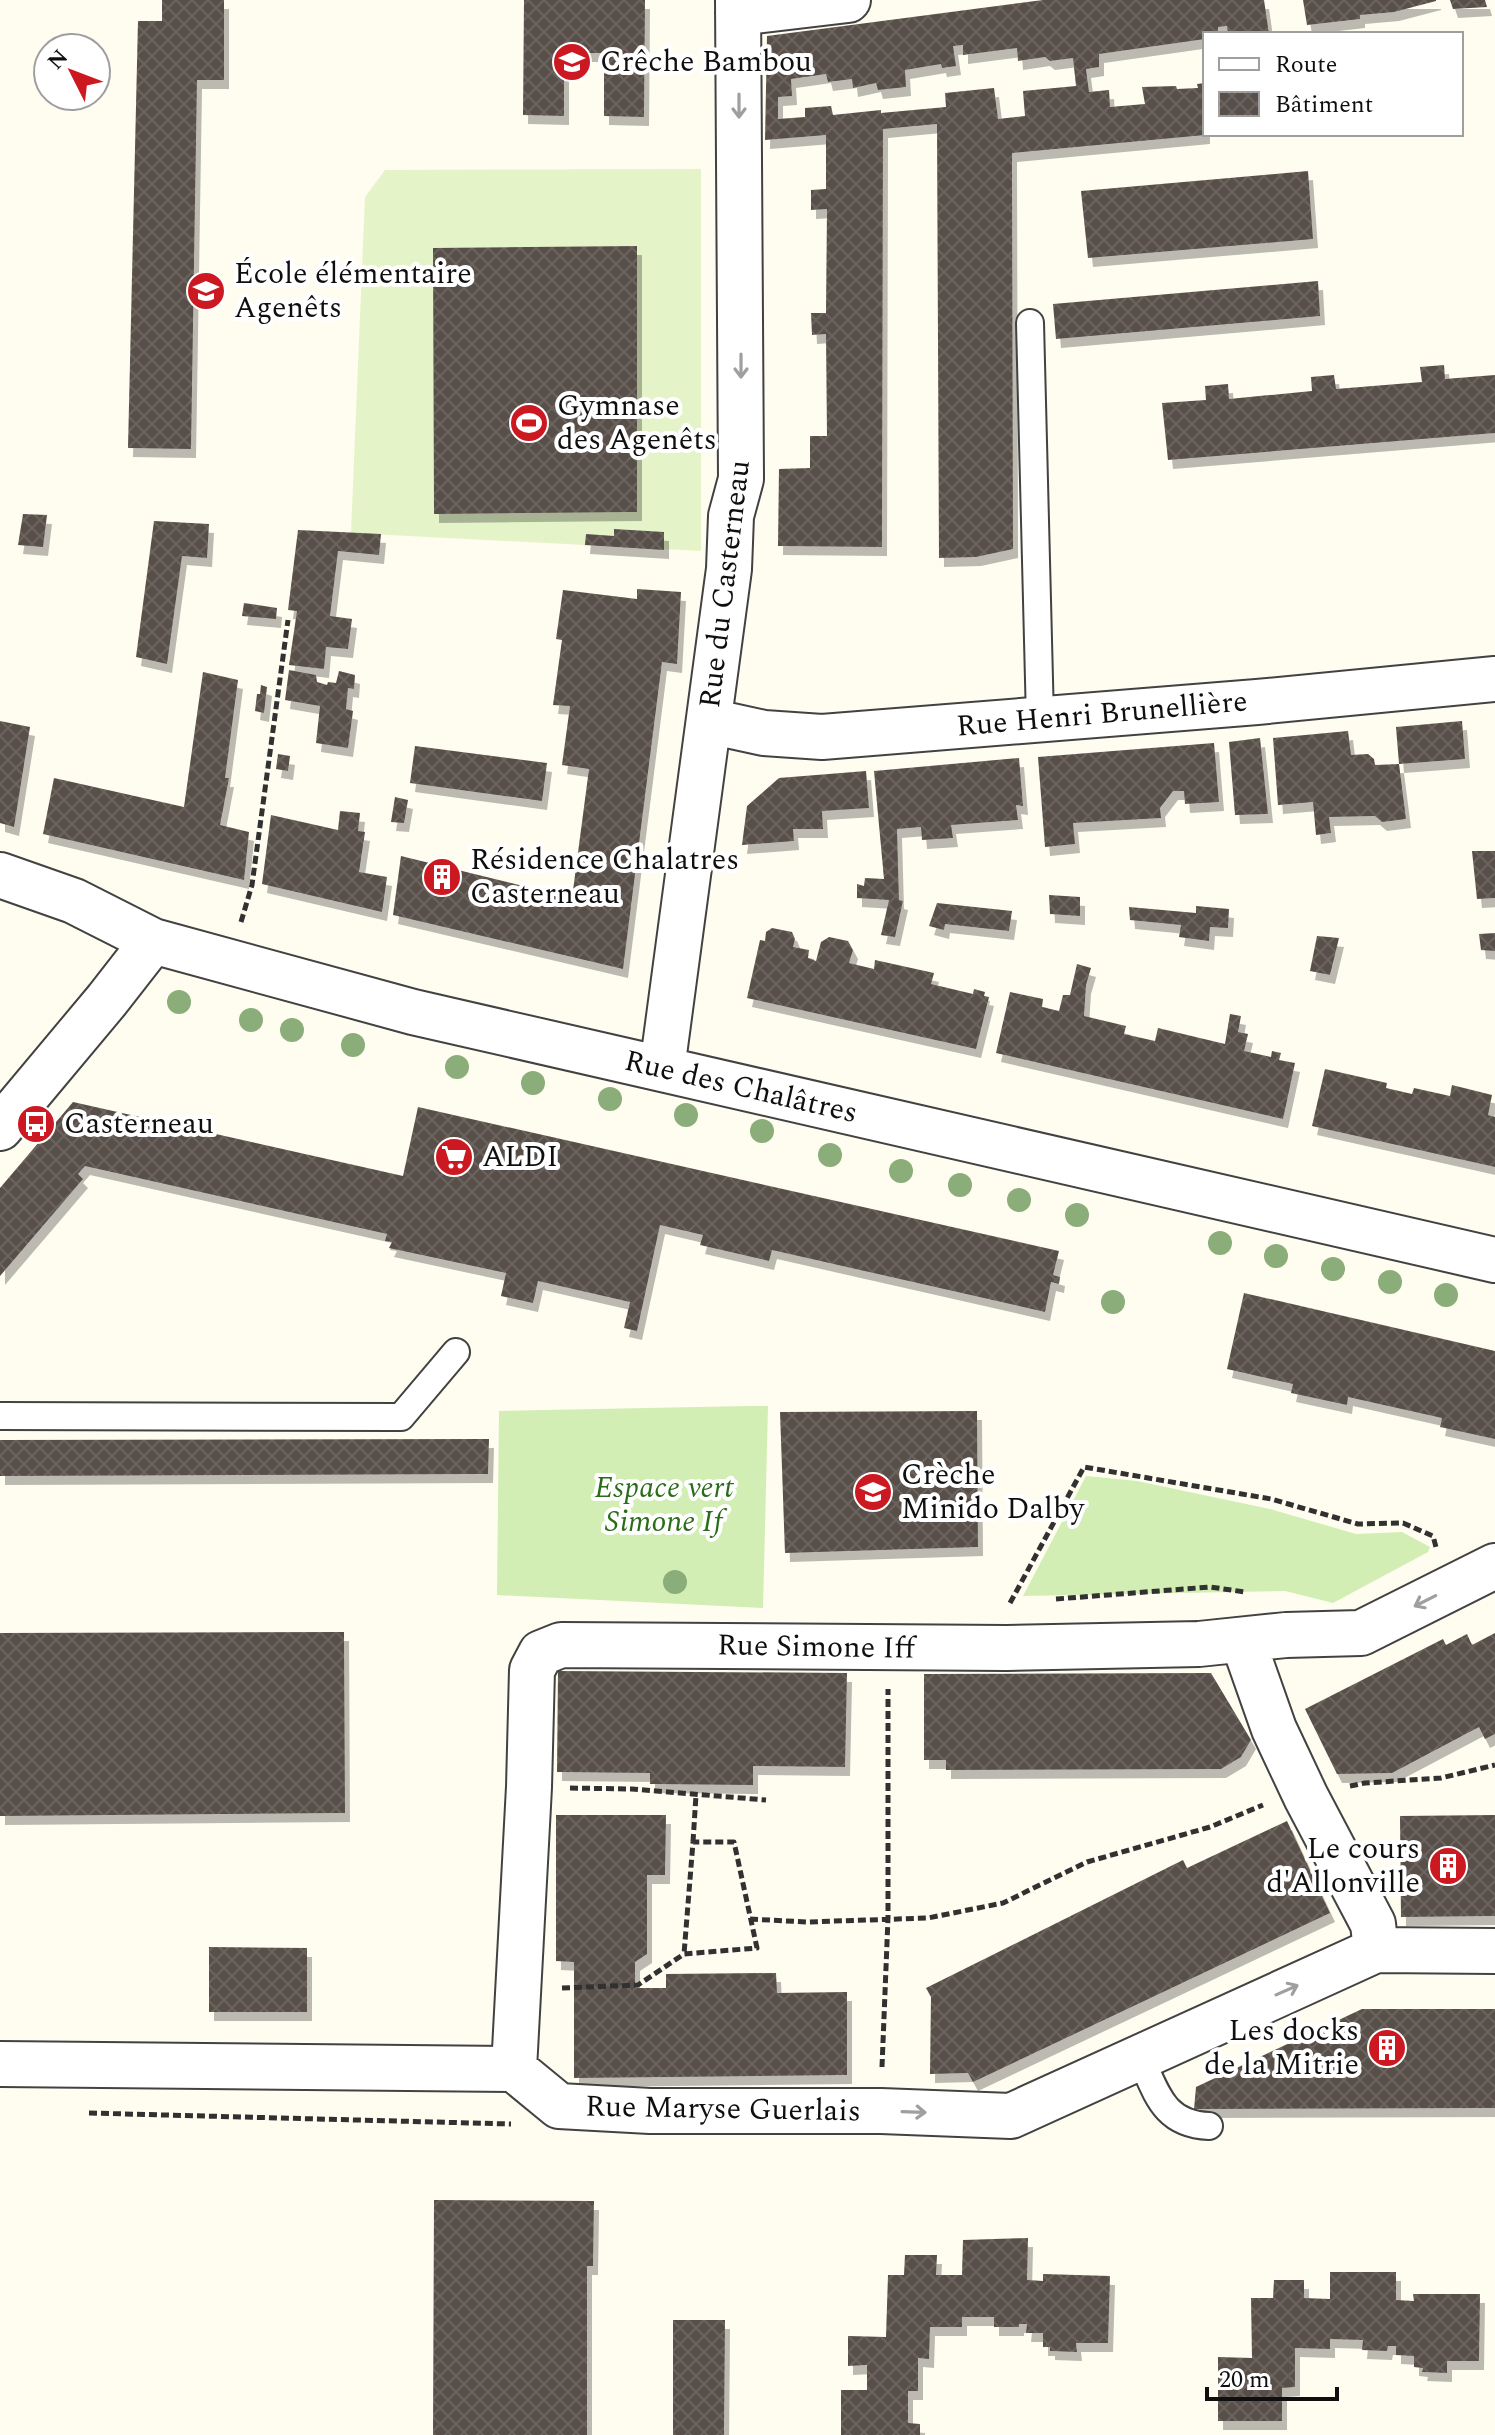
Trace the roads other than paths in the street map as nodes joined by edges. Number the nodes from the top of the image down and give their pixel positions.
1 (848, 0) edge
2 (738, 6) edge
3 (1030, 323) dead end
4 (1495, 679) edge
5 (1040, 719) junction
6 (709, 721) junction
7 (0, 875) edge
8 (153, 941) junction
9 (662, 1069) junction
10 (0, 1128) edge
11 (1495, 1260) edge
12 (456, 1352) dead end
13 (0, 1416) edge
14 (1495, 1566) edge
15 (1243, 1641) junction
16 (1376, 1950) junction
17 (1495, 1951) edge
18 (1140, 2057) junction
19 (0, 2064) edge
20 (514, 2069) junction
21 (1209, 2126) dead end

1 - 2 street
2 -> 6 street, Rue du Casterneau
3 - 5 lane
4 - 5 street, Rue Henri Brunellière
5 - 6 street, Rue Henri Brunellière
6 - 9 street, Rue du Casterneau
7 - 8 street, Rue des Chalâtres
8 - 9 street, Rue des Chalâtres
8 - 10 street
9 - 11 street, Rue des Chalâtres
12 - 13 lane
14 -> 15 street, Rue Simone Iff
15 - 16 street
15 - 20 street, Rue Simone Iff
16 - 17 street, Rue Maryse Guerlais
18 -> 16 street, Rue Maryse Guerlais
20 -> 18 street, Rue Maryse Guerlais
18 - 21 lane
19 - 20 street

